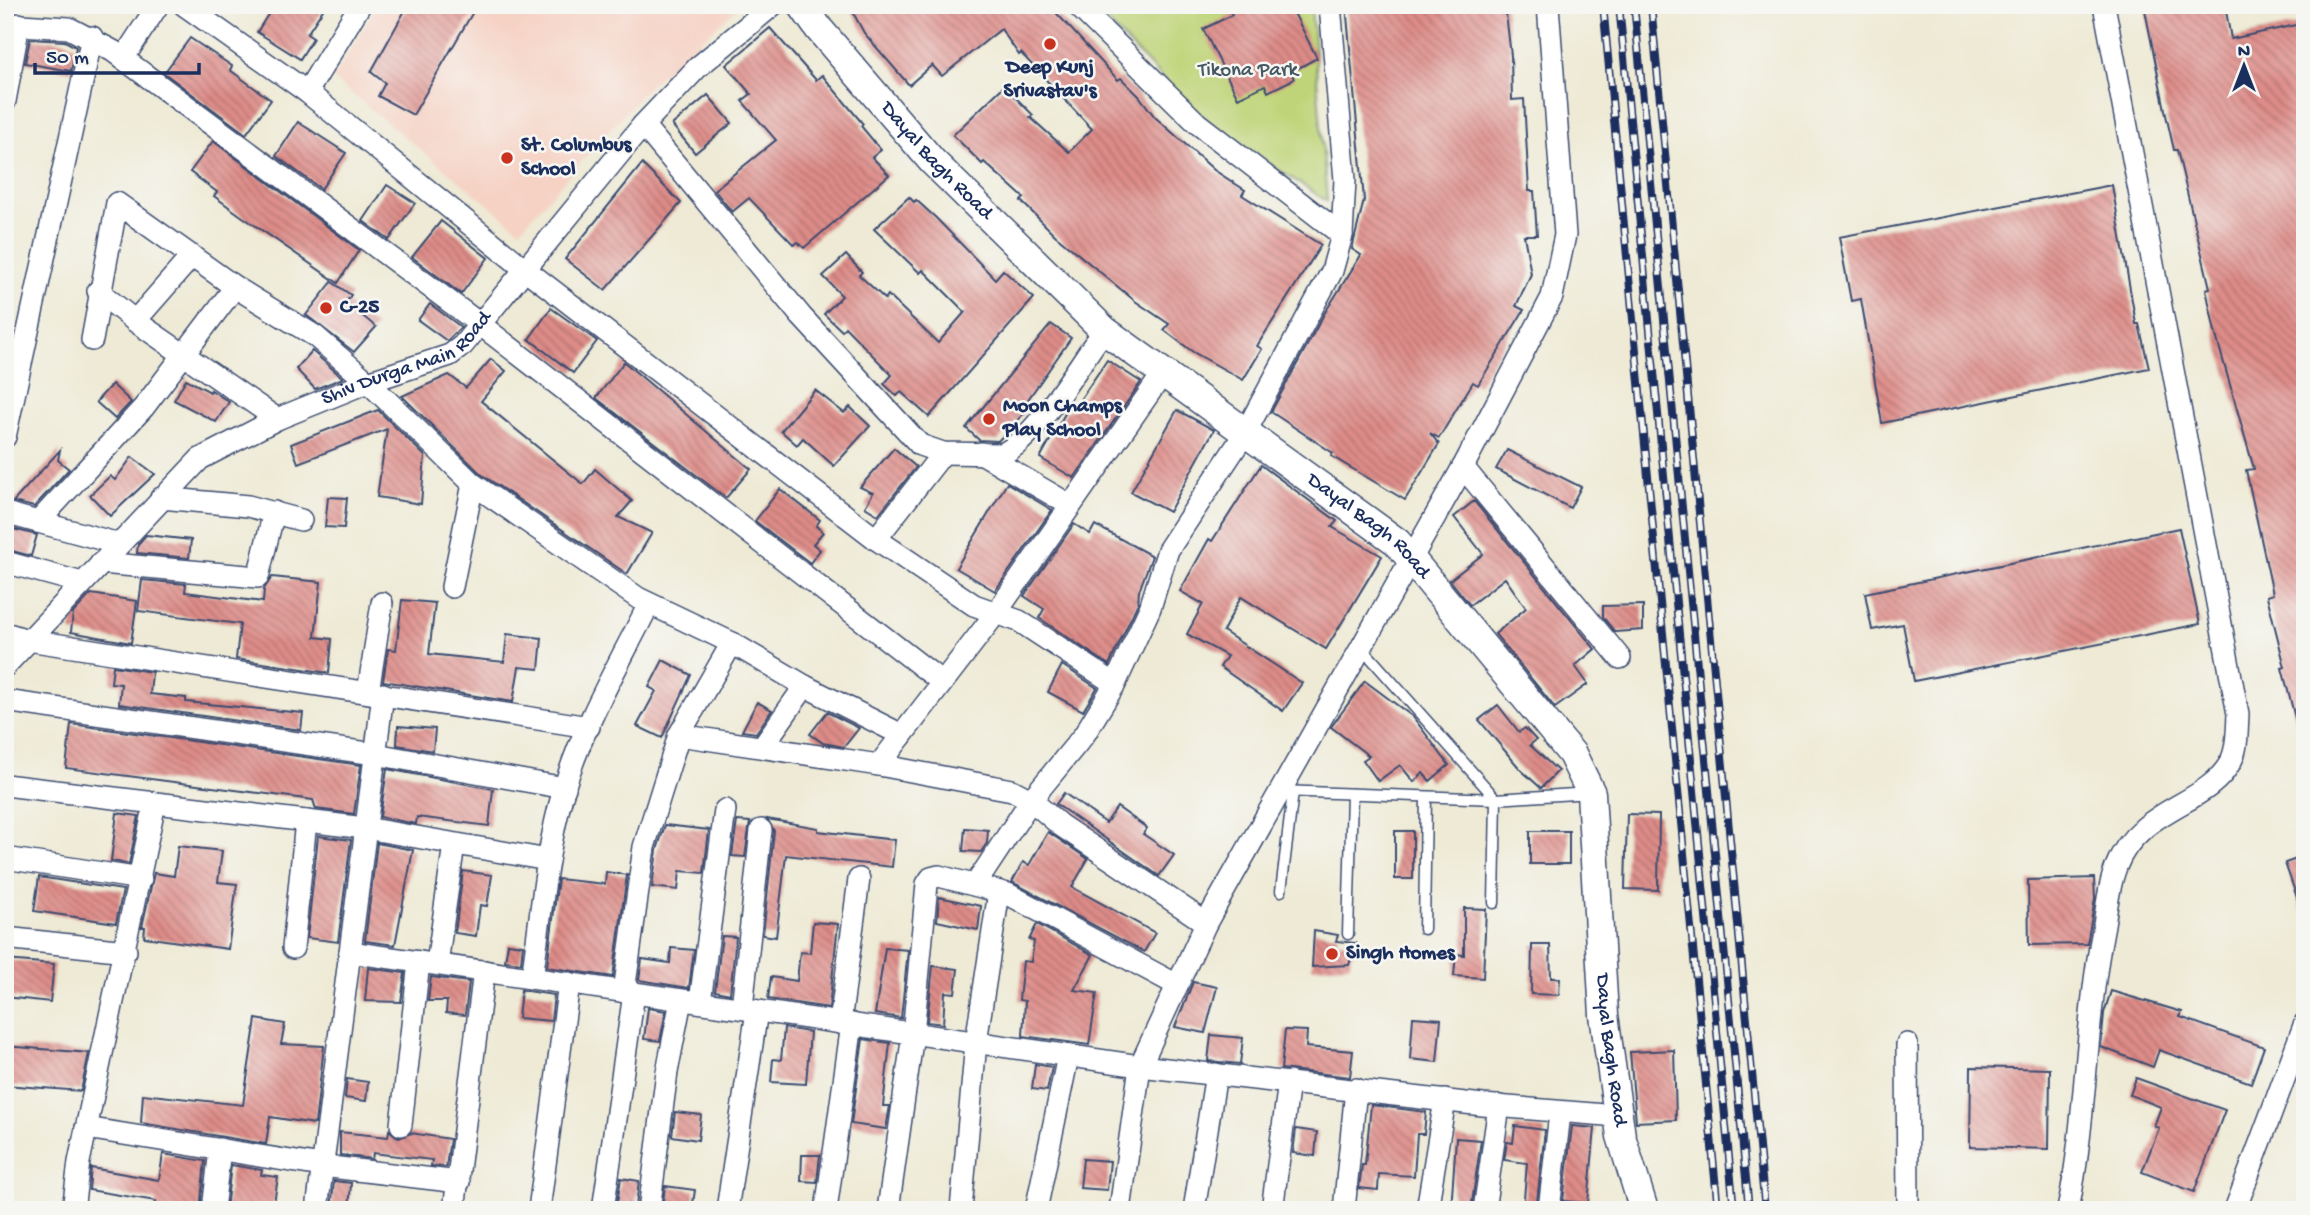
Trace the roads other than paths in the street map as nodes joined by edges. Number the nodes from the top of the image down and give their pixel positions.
1 (158, 5) edge
2 (184, 5) edge
3 (360, 5) edge
4 (773, 5) edge
5 (802, 5) edge
6 (1077, 5) edge
7 (1330, 5) edge
8 (1548, 5) edge
9 (2104, 5) edge
10 (56, 15) edge
11 (12, 24) edge
12 (92, 37) junction
13 (123, 59) junction
14 (307, 92) junction
15 (5, 101) edge
16 (643, 125) junction
17 (1342, 235) junction
18 (192, 256) junction
19 (526, 270) junction
20 (235, 287) junction
21 (98, 292) junction
22 (135, 321) junction
23 (481, 325) junction
24 (1104, 330) junction
25 (92, 340) dead end
26 (185, 355) junction
27 (1164, 372) junction
28 (368, 382) junction
29 (277, 419) junction
30 (1245, 433) junction
31 (5, 437) edge
32 (943, 453) junction
33 (981, 453) junction
34 (1463, 467) junction
35 (473, 484) junction
36 (162, 498) junction
37 (1070, 505) junction
38 (274, 512) junction
39 (5, 513) edge
40 (300, 520) dead end
41 (38, 522) junction
42 (876, 539) junction
43 (119, 544) junction
44 (1411, 560) junction
45 (5, 562) edge
46 (101, 563) junction
47 (82, 583) junction
48 (452, 587) dead end
49 (382, 603) dead end
50 (649, 604) junction
51 (996, 613) junction
52 (5, 633) edge
53 (29, 640) junction
54 (732, 643) junction
55 (1362, 648) junction
56 (1620, 658) dead end
57 (5, 666) edge
58 (942, 682) junction
59 (1115, 684) junction
60 (806, 686) junction
61 (376, 693) junction
62 (5, 701) edge
63 (589, 727) junction
64 (679, 735) junction
65 (902, 735) junction
66 (762, 747) junction
67 (375, 754) junction
68 (879, 765) junction
69 (5, 785) edge
70 (565, 788) junction
71 (1287, 792) junction
72 (1591, 793) junction
73 (1352, 794) junction
74 (1426, 797) junction
75 (1496, 799) junction
76 (1031, 800) junction
77 (155, 803) junction
78 (725, 810) dead end
79 (306, 821) junction
80 (365, 828) junction
81 (761, 830) dead end
82 (453, 844) junction
83 (5, 858) edge
84 (548, 860) junction
85 (141, 879) junction
86 (859, 879) dead end
87 (975, 885) junction
88 (1281, 891) dead end
89 (999, 892) junction
90 (1494, 903) dead end
91 (1206, 923) junction
92 (1424, 929) dead end
93 (1348, 934) dead end
94 (5, 938) edge
95 (293, 948) dead end
96 (126, 951) junction
97 (350, 951) junction
98 (428, 963) junction
99 (484, 971) junction
100 (532, 978) junction
101 (569, 983) junction
102 (1177, 985) junction
103 (629, 992) junction
104 (690, 1001) junction
105 (750, 1009) junction
106 (2305, 1023) edge
107 (846, 1024) junction
108 (913, 1034) junction
109 (976, 1042) junction
110 (1907, 1044) dead end
111 (1068, 1056) junction
112 (1140, 1066) junction
113 (1216, 1074) junction
114 (1289, 1082) junction
115 (1356, 1089) junction
116 (1445, 1100) junction
117 (1499, 1107) junction
118 (1560, 1113) junction
119 (1618, 1116) junction
120 (401, 1125) dead end
121 (86, 1128) junction
122 (220, 1149) junction
123 (322, 1166) junction
124 (459, 1182) junction
125 (73, 1210) edge
126 (213, 1210) edge
127 (317, 1210) edge
128 (454, 1210) edge
129 (539, 1210) edge
130 (603, 1210) edge
131 (649, 1210) edge
132 (727, 1210) edge
133 (826, 1210) edge
134 (888, 1210) edge
135 (961, 1210) edge
136 (1036, 1210) edge
137 (1120, 1210) edge
138 (1194, 1210) edge
139 (1272, 1210) edge
140 (1344, 1210) edge
141 (1427, 1210) edge
142 (1484, 1210) edge
143 (1549, 1210) edge
144 (1644, 1210) edge
145 (1908, 1210) edge
146 (2067, 1210) edge
147 (2235, 1210) edge

1 - 13 street
2 - 14 street
3 - 14 street
4 - 16 street, Shiv Durga Main Road
5 - 24 street, Dayal Bagh Road
6 - 17 street
7 - 17 street
8 - 34 street
9 - 146 street
10 - 11 street
10 - 12 street
11 - 15 street
12 - 13 street
12 - 31 street
13 - 23 street
14 - 19 street
16 - 19 street, Shiv Durga Main Road
16 - 32 street
17 - 30 street
18 - 20 street
18 - 21 street
18 - 22 street
19 - 23 street, Shiv Durga Main Road
19 - 42 street
20 - 26 street
20 - 28 street
21 - 22 street
21 - 25 street
22 - 26 street
23 - 28 street, Shiv Durga Main Road
23 - 58 street
24 - 27 street, Dayal Bagh Road
24 - 33 street
26 - 29 street
26 - 41 street
27 - 30 street, Dayal Bagh Road
27 - 37 street
28 - 29 street, Shiv Durga Main Road
28 - 35 street
29 - 36 street, Shiv Durga Main Road
30 - 44 street, Dayal Bagh Road
30 - 59 street
32 - 33 street
32 - 42 street
33 - 37 street
34 - 44 street
34 - 56 street
35 - 48 street
35 - 50 street
36 - 38 street
36 - 43 street, Shiv Durga Main Road
37 - 51 street
38 - 40 street
38 - 46 street
39 - 41 street
41 - 43 street
42 - 51 street
43 - 46 street, Shiv Durga Main Road
44 - 55 street
44 - 72 street, Dayal Bagh Road
45 - 47 street
46 - 47 street, Shiv Durga Main Road
47 - 53 street, Shiv Durga Main Road
49 - 61 street
50 - 54 street
50 - 63 street
51 - 58 street
51 - 59 street
52 - 53 street
53 - 57 street, Shiv Durga Main Road
53 - 61 street
54 - 60 street
54 - 64 street
55 - 71 street
55 - 75 lane
58 - 65 street
59 - 76 street
60 - 65 street
60 - 66 street
61 - 63 street
61 - 67 street
62 - 67 street
63 - 70 street
64 - 66 street
64 - 103 street
65 - 68 street
66 - 68 street
67 - 70 street
67 - 80 street
68 - 76 street
69 - 77 street
70 - 84 street
71 - 73 lane
71 - 88 lane
71 - 91 street
72 - 75 lane
72 - 119 street, Dayal Bagh Road
73 - 74 lane
73 - 93 lane
74 - 75 lane
74 - 92 lane
75 - 90 lane
76 - 87 street
76 - 91 street
77 - 79 street
77 - 85 street
78 - 104 street
79 - 80 street
79 - 95 street
80 - 82 street
80 - 97 street
81 - 105 street
82 - 84 street
82 - 98 street
83 - 85 street
84 - 100 street
85 - 96 street
86 - 107 street
87 - 89 street
87 - 108 street
89 - 102 street
89 - 109 street
91 - 102 street
94 - 96 street
96 - 121 street
97 - 98 street
97 - 123 street
98 - 99 street
98 - 120 street
99 - 100 street
99 - 124 street
100 - 101 street
101 - 103 street
101 - 129 street
102 - 112 street
103 - 104 street
103 - 130 street
104 - 105 street
104 - 131 street
105 - 107 street
105 - 132 street
106 - 147 street
107 - 108 street
107 - 133 street
108 - 109 street
108 - 134 street
109 - 111 street
109 - 135 street
110 - 145 street
111 - 112 street
111 - 136 street
112 - 113 street
112 - 137 street
113 - 114 street
113 - 138 street
114 - 115 street
114 - 139 street
115 - 116 street
115 - 140 street
116 - 117 street
116 - 141 street
117 - 118 street
117 - 142 street
118 - 119 street
118 - 143 street
119 - 144 street, Dayal Bagh Road
121 - 122 street
121 - 125 street
122 - 123 street
122 - 126 street
123 - 124 street
123 - 127 street
124 - 128 street

